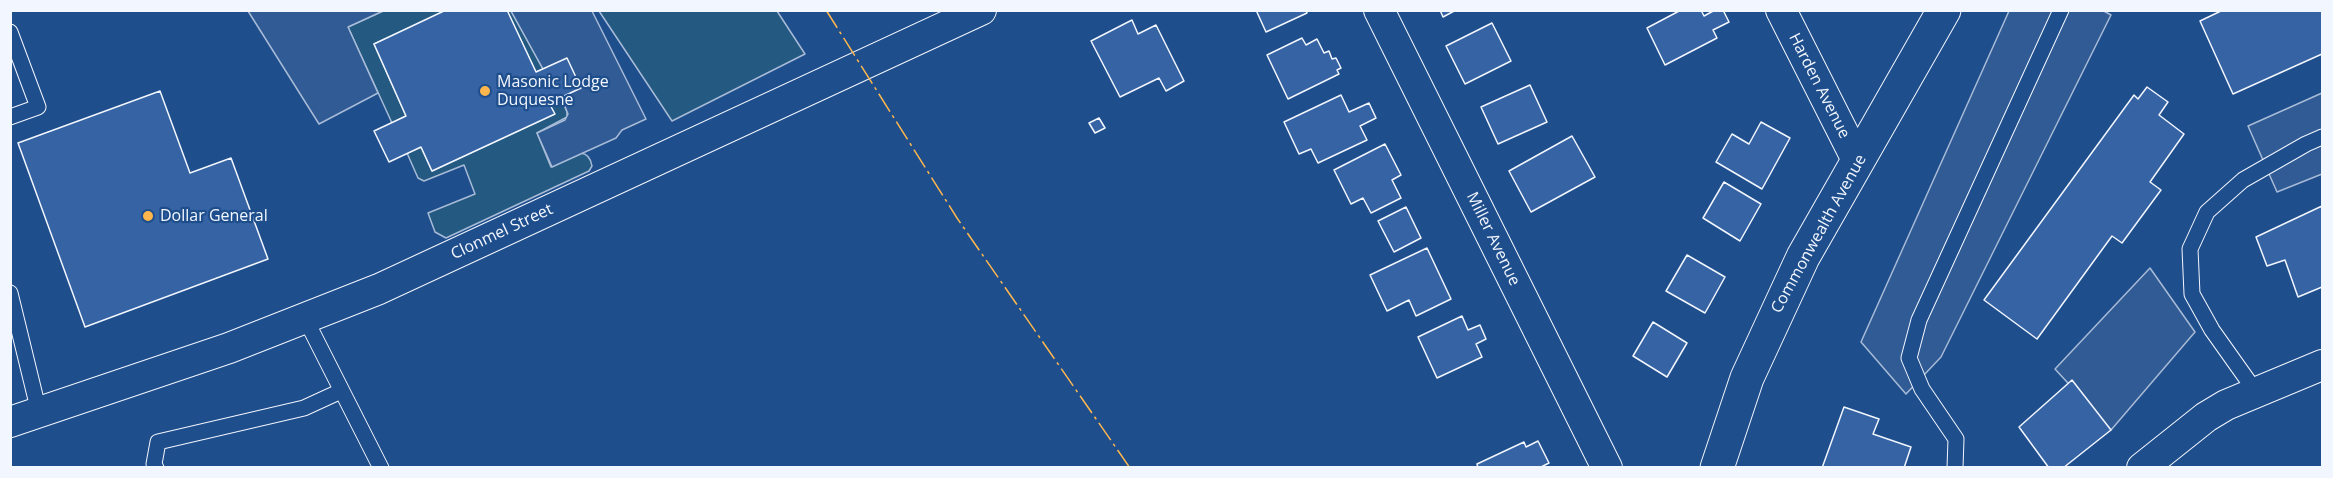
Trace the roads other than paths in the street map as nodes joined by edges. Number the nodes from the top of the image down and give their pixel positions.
1 (1379, 10) edge
2 (1781, 10) edge
3 (1944, 10) edge
4 (2061, 10) edge
5 (979, 11) edge
6 (10, 32) edge
7 (10, 117) edge
8 (2322, 137) edge
9 (1858, 162) junction
10 (10, 293) edge
11 (305, 318) junction
12 (2322, 364) edge
13 (341, 391) junction
14 (2256, 392) junction
15 (39, 412) junction
16 (10, 422) edge
17 (156, 468) edge
18 (381, 468) edge
19 (1607, 468) edge
20 (1717, 468) edge
21 (1955, 468) edge
22 (2142, 468) edge

1 - 19 street, Miller Avenue
2 - 9 street, Harden Avenue
3 - 9 street, Commonwealth Avenue
4 - 21 lane
5 - 11 street, Clonmel Street
6 - 7 lane
8 - 14 lane
9 - 20 street, Commonwealth Avenue
10 - 15 lane
11 - 13 lane
11 - 15 street, Clonmel Street
12 - 14 street
13 - 17 lane
13 - 18 lane
14 - 22 street
15 - 16 street, Clonmel Street

